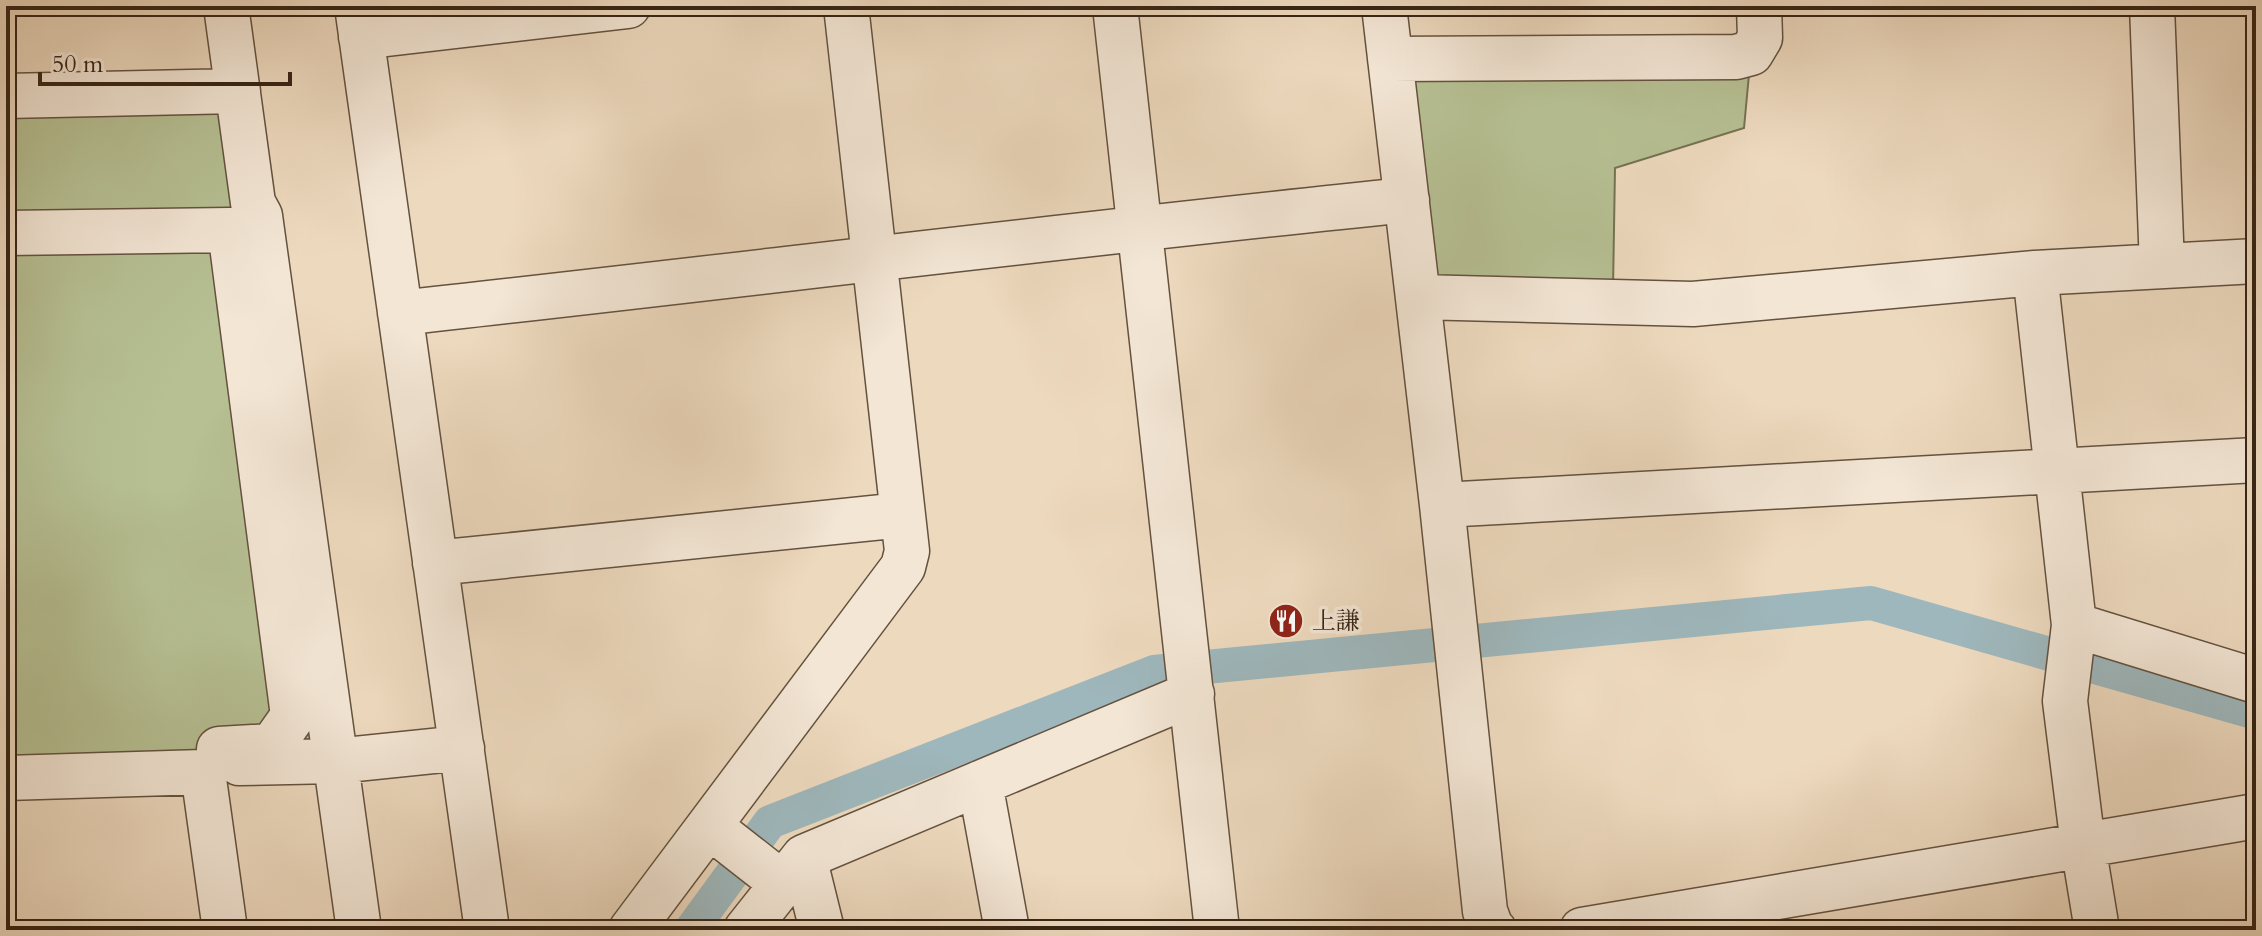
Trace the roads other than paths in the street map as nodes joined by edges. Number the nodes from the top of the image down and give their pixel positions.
1 (226, 6) edge
2 (628, 6) edge
3 (846, 6) edge
4 (1115, 6) edge
5 (1384, 6) edge
6 (1759, 6) edge
7 (2152, 6) edge
8 (359, 21) edge
9 (1390, 59) junction
10 (238, 91) junction
11 (6, 96) edge
12 (1407, 200) junction
13 (1140, 227) junction
14 (6, 233) edge
15 (874, 260) junction
16 (2256, 261) edge
17 (2162, 266) junction
18 (2035, 273) junction
19 (1418, 297) junction
20 (400, 313) junction
21 (2256, 460) edge
22 (2057, 472) junction
23 (1442, 505) junction
24 (902, 515) junction
25 (435, 563) junction
26 (2074, 625) junction
27 (2256, 681) edge
28 (1191, 691) junction
29 (462, 748) junction
30 (211, 760) junction
31 (336, 761) junction
32 (6, 778) edge
33 (980, 783) junction
34 (2256, 816) edge
35 (709, 826) junction
36 (2083, 845) junction
37 (793, 870) junction
38 (225, 930) edge
39 (359, 930) edge
40 (487, 930) edge
41 (631, 930) edge
42 (746, 930) edge
43 (822, 930) edge
44 (1007, 930) edge
45 (1217, 930) edge
46 (1494, 930) edge
47 (1582, 930) edge
48 (2097, 930) edge

1 - 10 street
2 - 8 street
3 - 15 street
4 - 13 street
5 - 9 street
6 - 9 street
7 - 17 street
8 - 20 street
9 - 12 street
10 - 11 street
10 - 31 street
12 - 13 street
12 - 19 street
13 - 15 street
13 - 28 street
14 - 30 street
15 - 20 street
15 - 24 street
16 - 17 street
17 - 18 street
18 - 19 street
18 - 22 street
19 - 23 street
20 - 25 street
21 - 22 street
22 - 23 street
22 - 26 street
23 - 46 street
24 - 25 street
24 - 35 street
25 - 29 street
26 - 27 street
26 - 36 street
28 - 33 street
28 - 45 street
29 - 31 street
29 - 40 street
30 - 31 street
30 - 32 street
30 - 38 street
31 - 39 street
33 - 37 street
33 - 44 street
34 - 36 street
35 - 37 street
35 - 41 street
36 - 47 street
36 - 48 street
37 - 42 street
37 - 43 street

